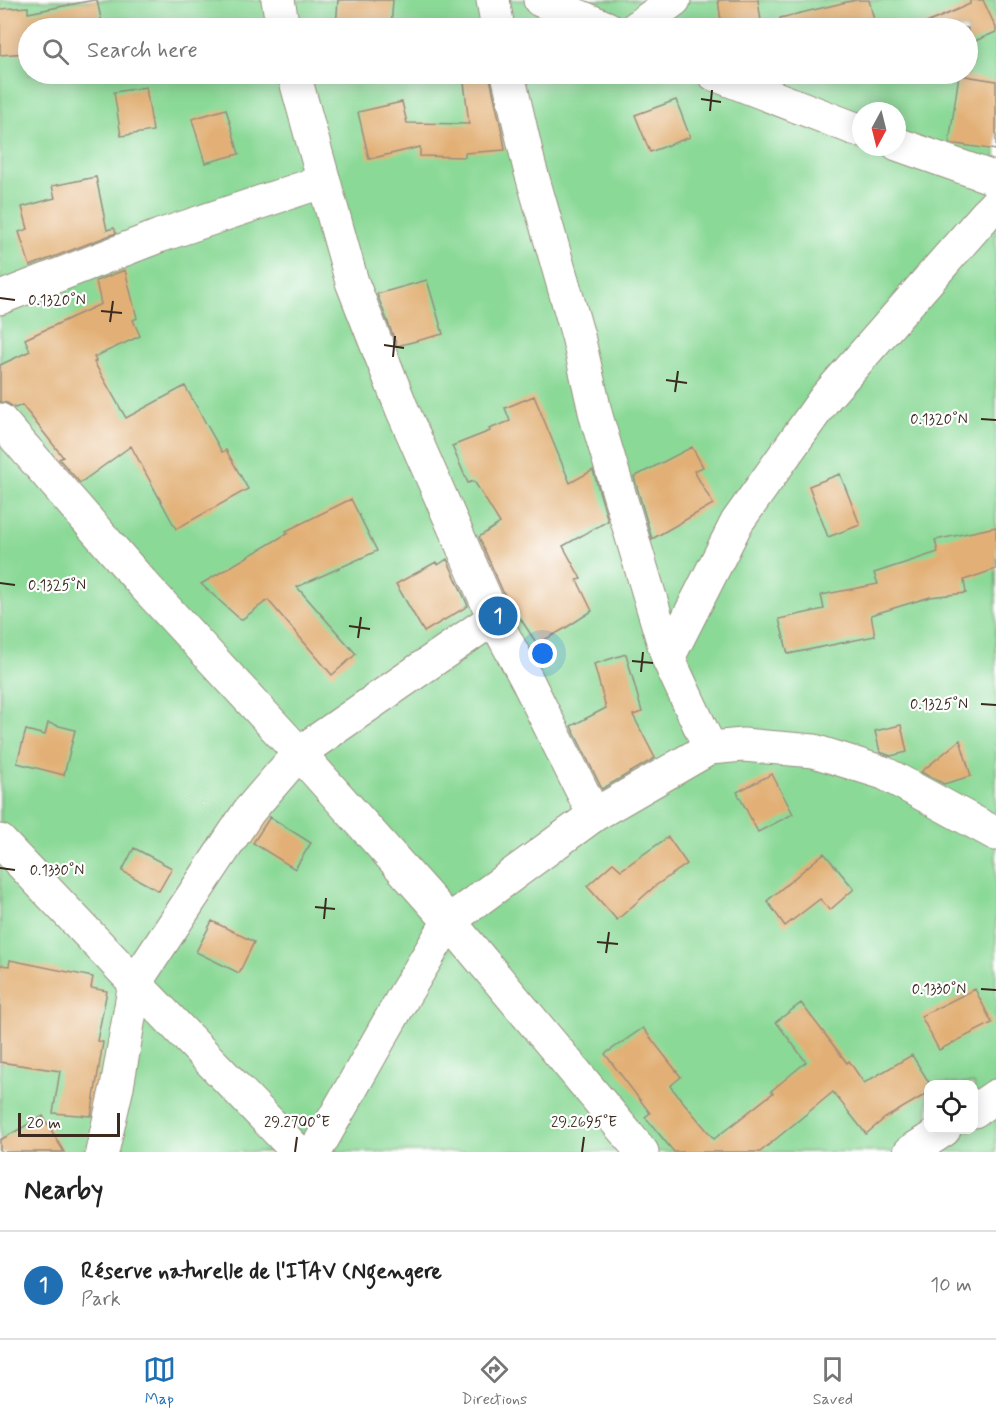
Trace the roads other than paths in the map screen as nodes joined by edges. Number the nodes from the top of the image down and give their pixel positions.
1 (278, 0) edge
2 (493, 0) edge
3 (540, 0) edge
4 (674, 0) edge
5 (281, 18) edge
6 (496, 18) edge
7 (583, 18) edge
8 (650, 18) edge
9 (297, 84) edge
10 (510, 84) edge
11 (740, 84) edge
12 (852, 127) edge
13 (906, 147) edge
14 (996, 179) edge
15 (324, 181) junction
16 (996, 203) edge
17 (0, 298) edge
18 (0, 420) edge
19 (494, 618) junction
20 (668, 658) junction
21 (710, 748) junction
22 (299, 753) junction
23 (594, 814) junction
24 (996, 834) edge
25 (0, 841) edge
26 (449, 921) junction
27 (135, 983) junction
28 (996, 1096) edge
29 (978, 1108) edge
30 (939, 1134) edge
31 (631, 1148) edge
32 (102, 1152) edge
33 (298, 1152) edge
34 (315, 1152) edge
35 (910, 1152) edge

1 - 5 street
2 - 6 street
3 - 7 street
4 - 8 street
9 - 15 street
10 - 20 street
11 - 12 street
13 - 14 street
15 - 17 street
15 - 19 street
16 - 20 street
18 - 22 street
19 - 22 street
19 - 23 street
20 - 21 street
21 - 23 street
21 - 24 street
22 - 26 street
22 - 27 street
23 - 26 street
25 - 27 street
26 - 31 street
26 - 34 street
27 - 32 street
27 - 33 street
28 - 29 street
30 - 35 street

